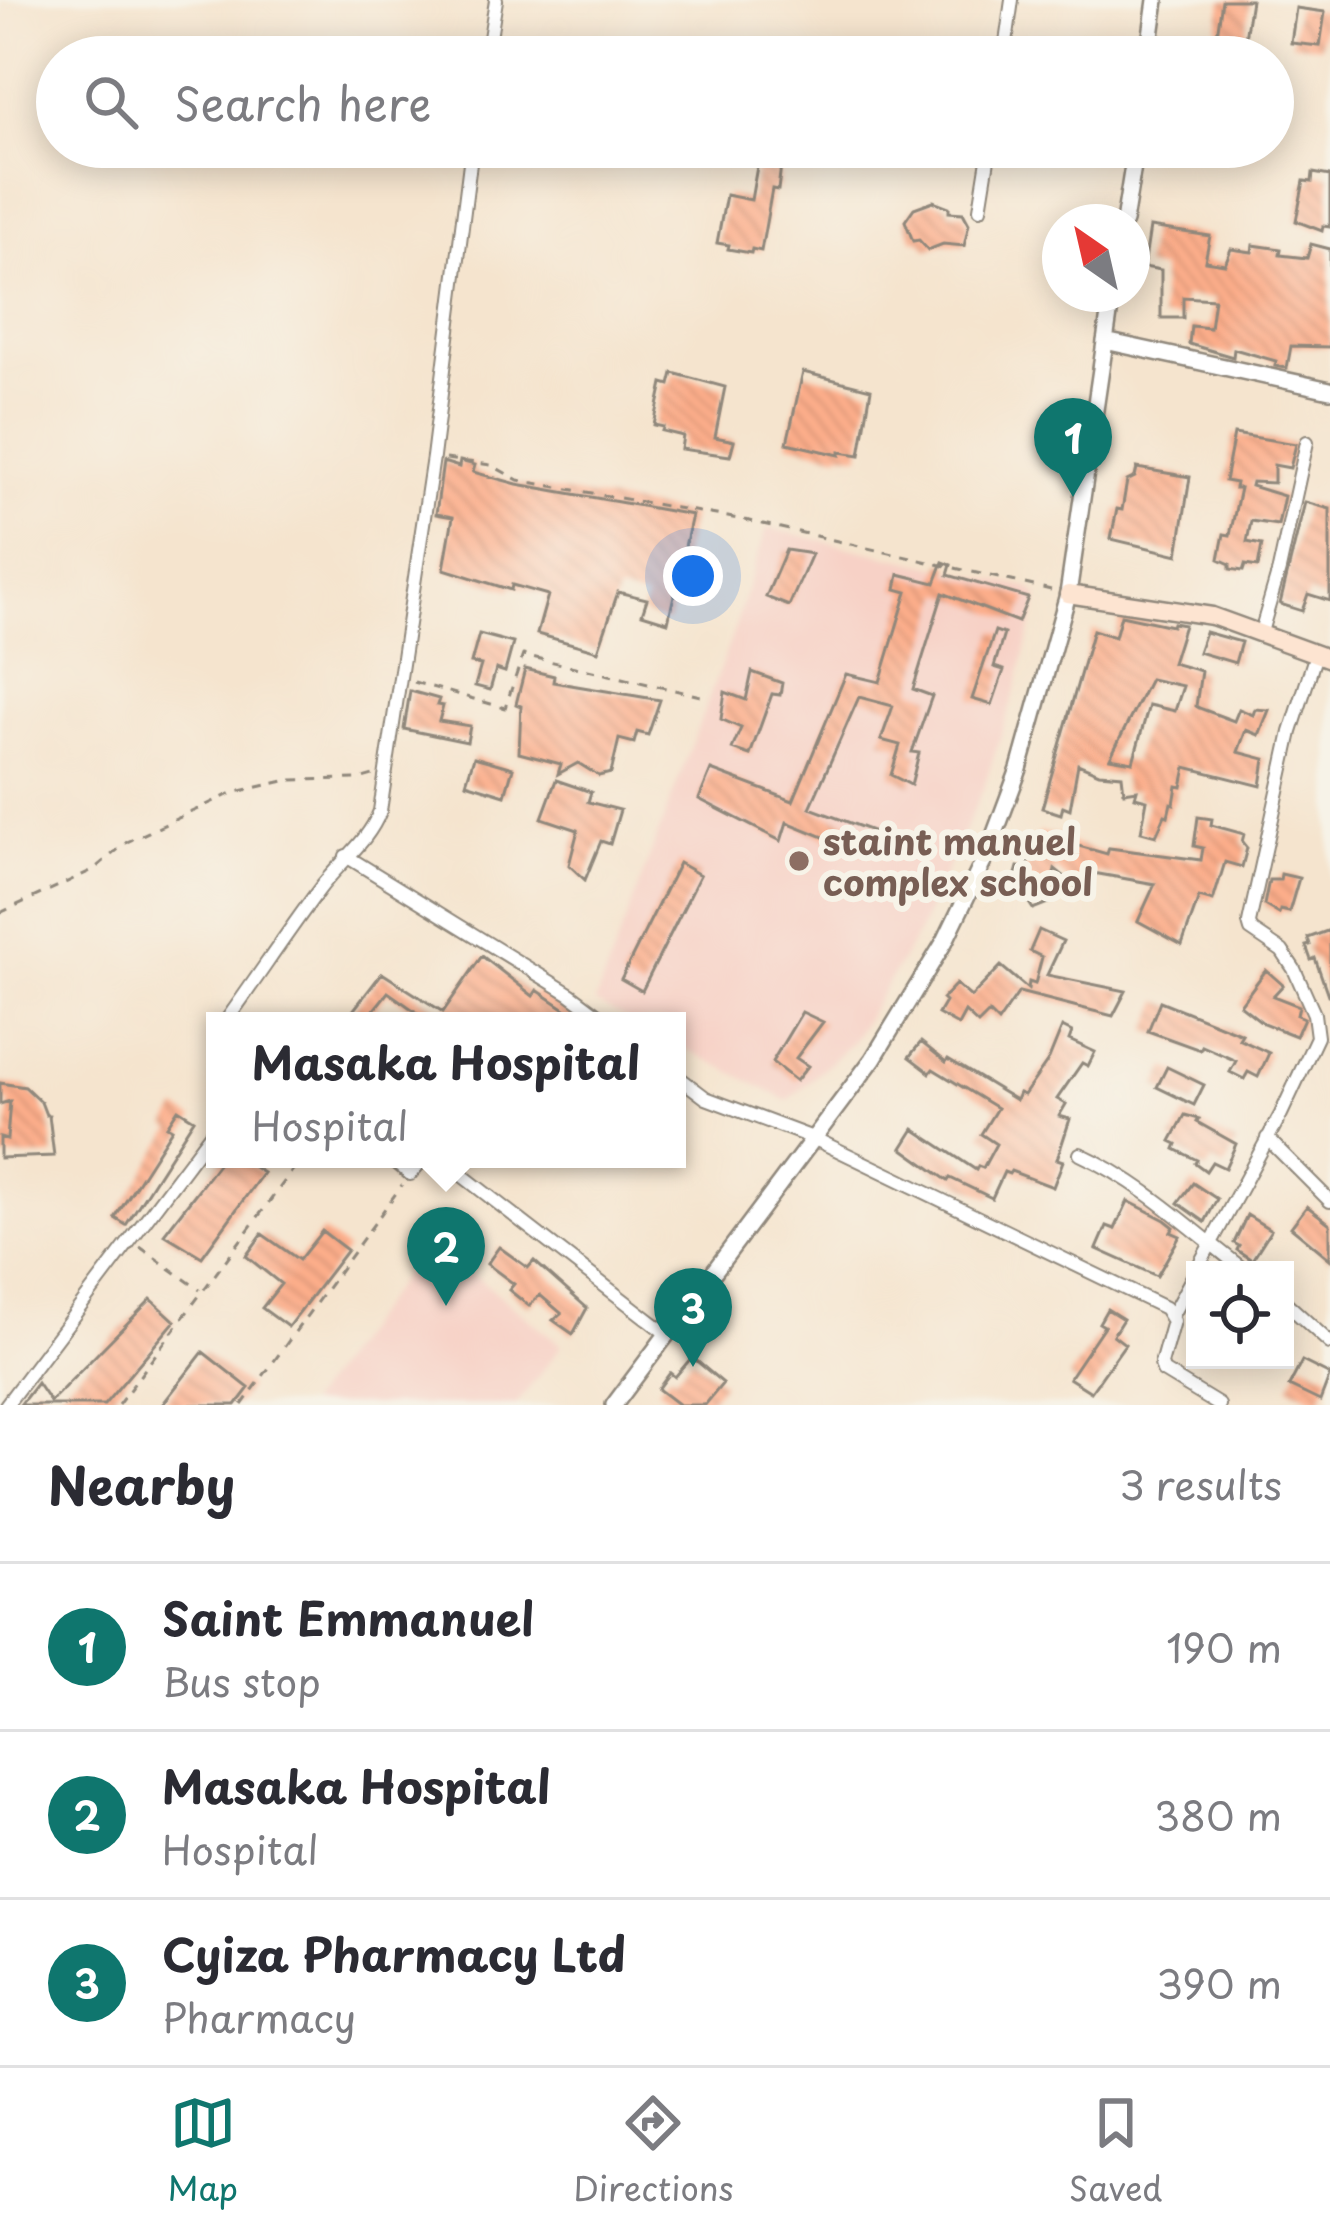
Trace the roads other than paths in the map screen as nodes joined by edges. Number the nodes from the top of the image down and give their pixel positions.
1 (496, 0) edge
2 (1012, 0) edge
3 (1156, 0) edge
4 (490, 36) edge
5 (1007, 36) edge
6 (1151, 36) edge
7 (469, 168) edge
8 (986, 168) edge
9 (1133, 168) edge
10 (1127, 204) edge
11 (980, 209) dead end
12 (1109, 312) edge
13 (1105, 341) junction
14 (1330, 390) edge
15 (1307, 442) dead end
16 (1068, 594) junction
17 (1261, 632) junction
18 (1323, 657) edge
19 (346, 856) junction
20 (233, 1012) edge
21 (594, 1012) edge
22 (686, 1083) edge
23 (813, 1138) junction
24 (1267, 1138) junction
25 (206, 1139) edge
26 (1080, 1154) dead end
27 (453, 1168) edge
28 (1330, 1202) edge
29 (1209, 1243) junction
30 (1232, 1261) edge
31 (1294, 1310) edge
32 (1172, 1315) junction
33 (668, 1334) junction
34 (1330, 1343) edge
35 (5, 1405) edge
36 (614, 1405) edge
37 (1219, 1405) edge

1 - 4 street
2 - 5 street
3 - 6 street
7 - 19 street
8 - 11 street
9 - 10 street
12 - 13 street
13 - 14 street
13 - 16 street
15 - 17 street
16 - 17 main road
16 - 23 street
17 - 18 main road
18 - 24 street
19 - 20 street
19 - 21 street
22 - 23 street
23 - 32 street
23 - 33 street
24 - 28 street
24 - 29 street
25 - 35 street
26 - 29 street
27 - 33 street
29 - 30 street
29 - 32 street
31 - 34 street
32 - 37 street
33 - 36 street

